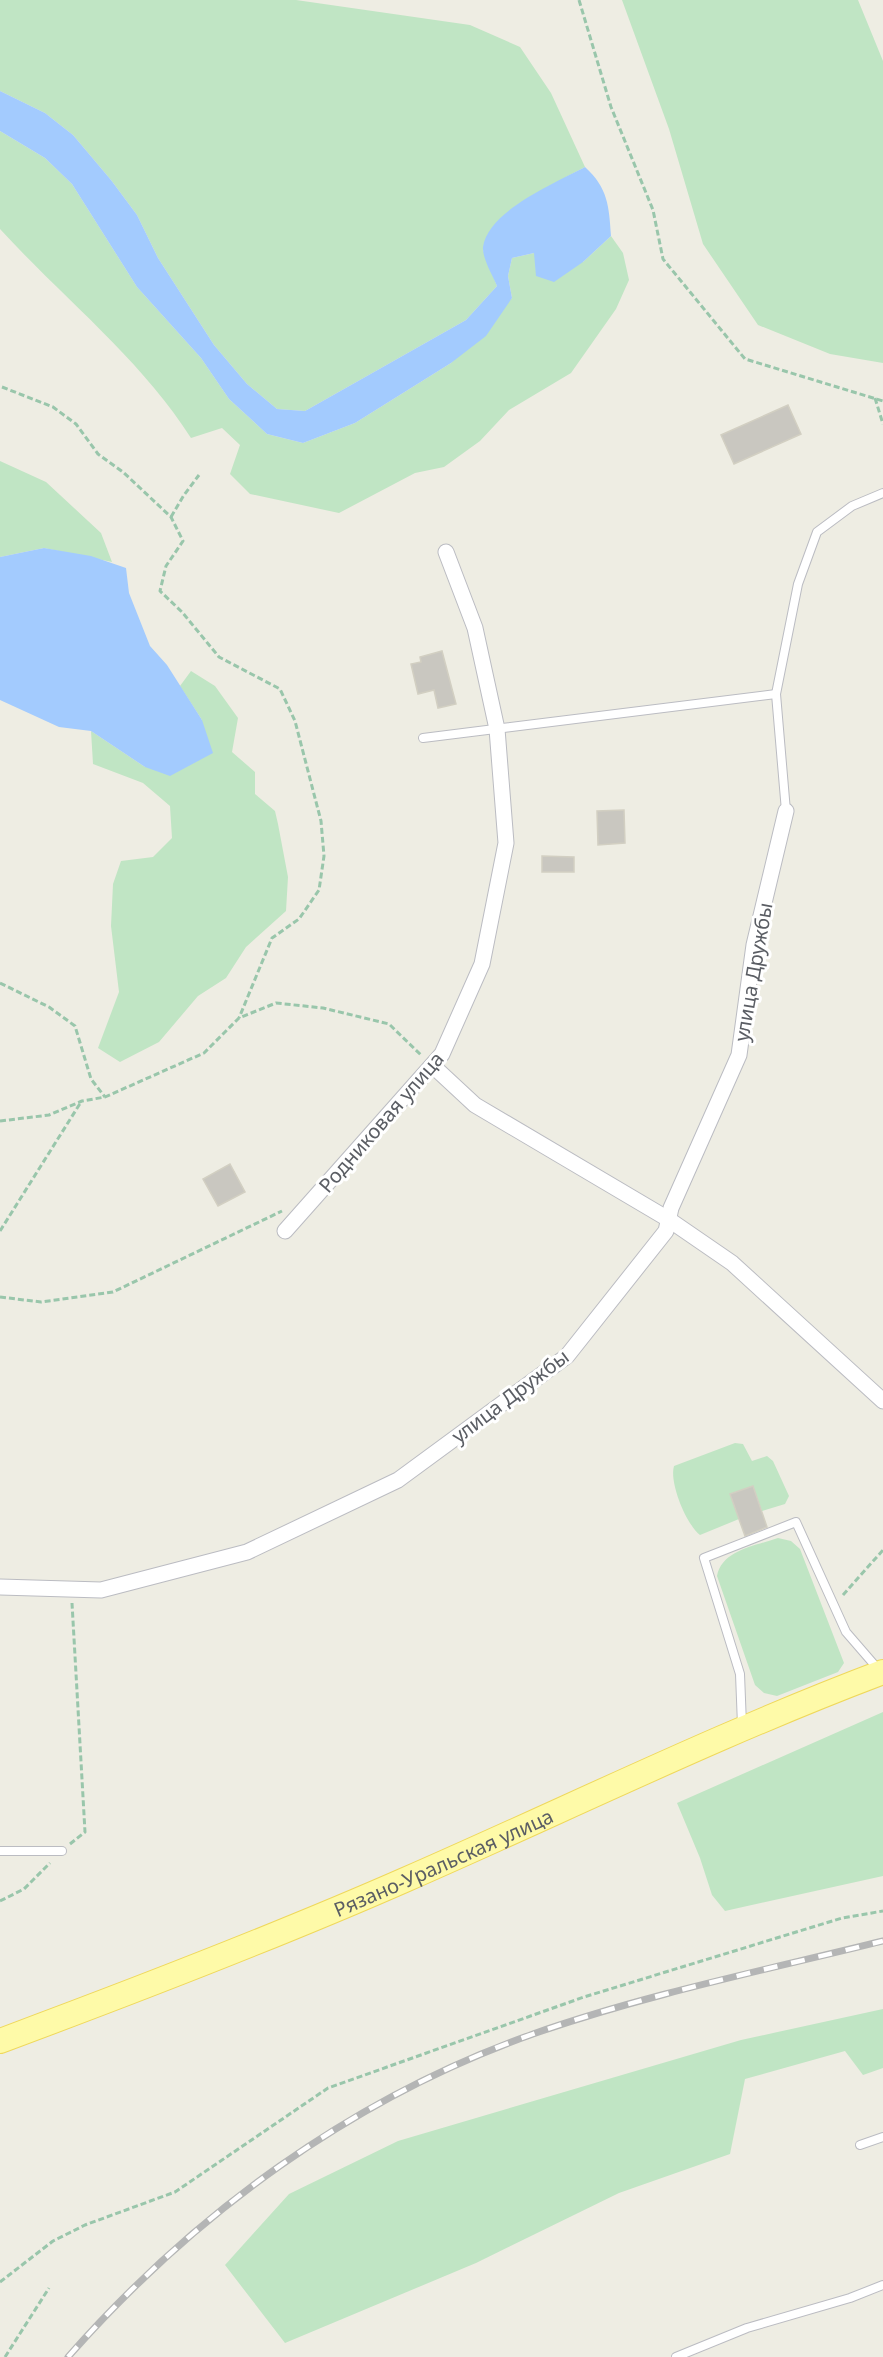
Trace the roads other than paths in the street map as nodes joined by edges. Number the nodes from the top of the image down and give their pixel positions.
1 (883, 493) edge
2 (446, 552) dead end
3 (776, 694) junction
4 (497, 729) junction
5 (423, 738) dead end
6 (786, 811) joint
7 (434, 1066) junction
8 (668, 1219) junction
9 (285, 1231) dead end
10 (883, 1401) edge
11 (0, 1587) edge
12 (882, 1672) edge
13 (742, 1729) junction
14 (0, 1851) edge
15 (62, 1851) road end
16 (0, 2041) edge
17 (883, 2137) edge
18 (860, 2145) dead end
19 (883, 2285) edge
20 (676, 2357) edge

1 - 3 lane
2 - 4 street, Родниковая улица
3 - 4 lane
3 - 6 lane
4 - 5 lane
4 - 7 street, Родниковая улица
6 - 8 street, улица Дружбы
7 - 8 street
7 - 9 street, Родниковая улица
8 - 10 street
8 - 11 street, улица Дружбы
12 - 13 main road, Рязано-Уральская улица
12 - 13 lane
13 - 16 main road, Рязано-Уральская улица
14 - 15 lane
17 - 18 lane
19 - 20 lane

